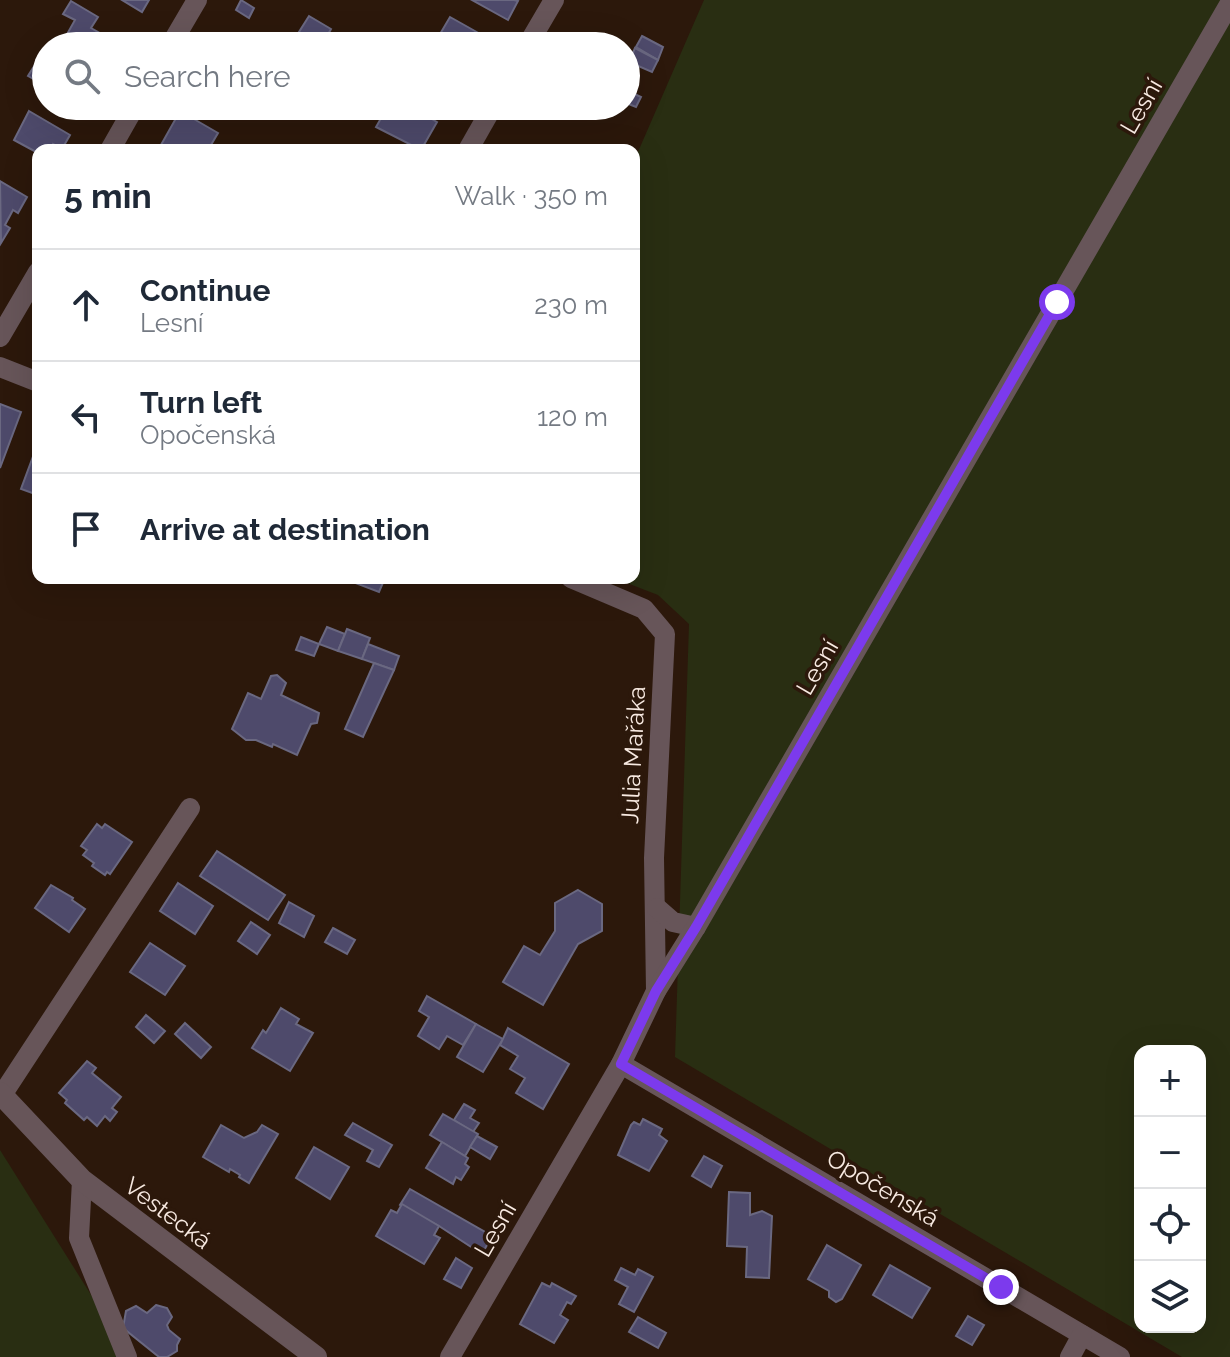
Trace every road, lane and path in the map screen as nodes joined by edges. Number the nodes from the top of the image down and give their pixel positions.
1 (197, 0) edge
2 (554, 0) edge
3 (1230, 3) edge
4 (178, 32) edge
5 (535, 32) edge
6 (127, 120) edge
7 (485, 120) edge
8 (113, 144) edge
9 (471, 144) edge
10 (32, 282) edge
11 (0, 337) edge
12 (0, 367) edge
13 (32, 380) edge
14 (585, 584) edge
15 (190, 808) dead end
16 (657, 908) junction
17 (696, 927) junction
18 (656, 991) junction
19 (621, 1064) junction
20 (1, 1094) edge
21 (82, 1180) junction
22 (1082, 1335) junction
23 (127, 1357) edge
24 (316, 1357) edge
25 (450, 1357) edge
26 (1070, 1357) edge
27 (1120, 1357) edge

1 - 4 street
2 - 5 street
3 - 17 street, Lesní
6 - 8 street
7 - 9 street
10 - 11 street
12 - 13 street
14 - 16 street, Julia Mařáka
15 - 20 street, Vestecká
16 - 17 street
16 - 18 street, Julia Mařáka
17 - 18 street, Lesní
18 - 19 street, Lesní
19 - 22 street, Opočenská
19 - 25 street, Lesní
20 - 21 street, Vestecká
21 - 23 street
21 - 24 street, Vestecká
22 - 26 street
22 - 27 street, Opočenská

